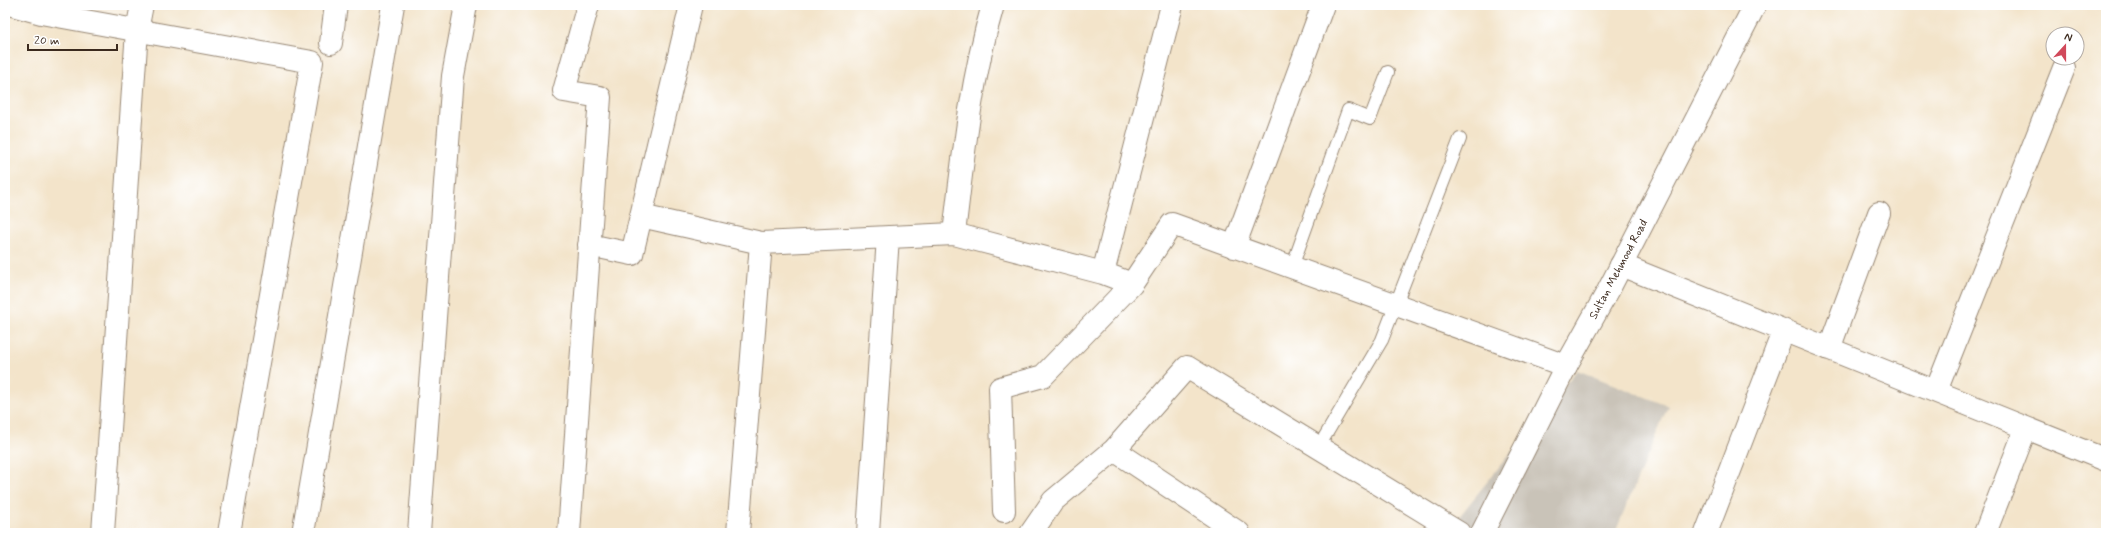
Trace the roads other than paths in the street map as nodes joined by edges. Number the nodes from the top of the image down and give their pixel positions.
1 (12, 5) edge
2 (142, 5) edge
3 (336, 5) edge
4 (393, 5) edge
5 (466, 5) edge
6 (588, 5) edge
7 (691, 5) edge
8 (993, 5) edge
9 (1172, 5) edge
10 (1323, 5) edge
11 (1754, 5) edge
12 (137, 30) junction
13 (331, 43) dead end
14 (2064, 68) dead end
15 (1388, 72) dead end
16 (1460, 139) dead end
17 (1879, 213) dead end
18 (641, 216) junction
19 (954, 234) junction
20 (888, 237) junction
21 (761, 243) junction
22 (589, 244) junction
23 (1234, 247) junction
24 (1621, 265) junction
25 (1292, 267) junction
26 (1103, 273) junction
27 (1132, 284) junction
28 (1396, 304) junction
29 (1783, 332) junction
30 (1829, 349) junction
31 (1566, 366) junction
32 (1936, 391) junction
33 (2026, 428) junction
34 (1318, 448) junction
35 (1114, 450) junction
36 (2106, 460) edge
37 (1004, 511) dead end
38 (103, 533) edge
39 (229, 533) edge
40 (303, 533) edge
41 (419, 533) edge
42 (569, 533) edge
43 (738, 533) edge
44 (868, 533) edge
45 (1031, 533) edge
46 (1239, 533) edge
47 (1459, 533) edge
48 (1482, 533) edge
49 (1706, 533) edge
50 (1985, 533) edge

1 - 12 street
2 - 12 street
3 - 13 street
4 - 40 street
5 - 41 street
6 - 22 street
7 - 18 street
8 - 19 street
9 - 26 street
10 - 23 street
11 - 24 street, Sultan Mehmood Road
12 - 38 street
12 - 39 street
14 - 32 street
15 - 25 lane
16 - 28 lane
17 - 30 street
18 - 21 street
18 - 22 street
19 - 20 street
19 - 26 street
20 - 21 street
20 - 44 street
21 - 43 street
22 - 42 street
23 - 25 street
23 - 27 street
24 - 29 street
24 - 31 street, Sultan Mehmood Road
25 - 28 street
26 - 27 street
27 - 37 street
28 - 31 street
28 - 34 lane
29 - 30 street
29 - 49 street
30 - 32 street
31 - 48 street, Sultan Mehmood Road
32 - 33 street
33 - 36 street
33 - 50 street
34 - 35 street
34 - 47 street
35 - 45 street
35 - 46 street

